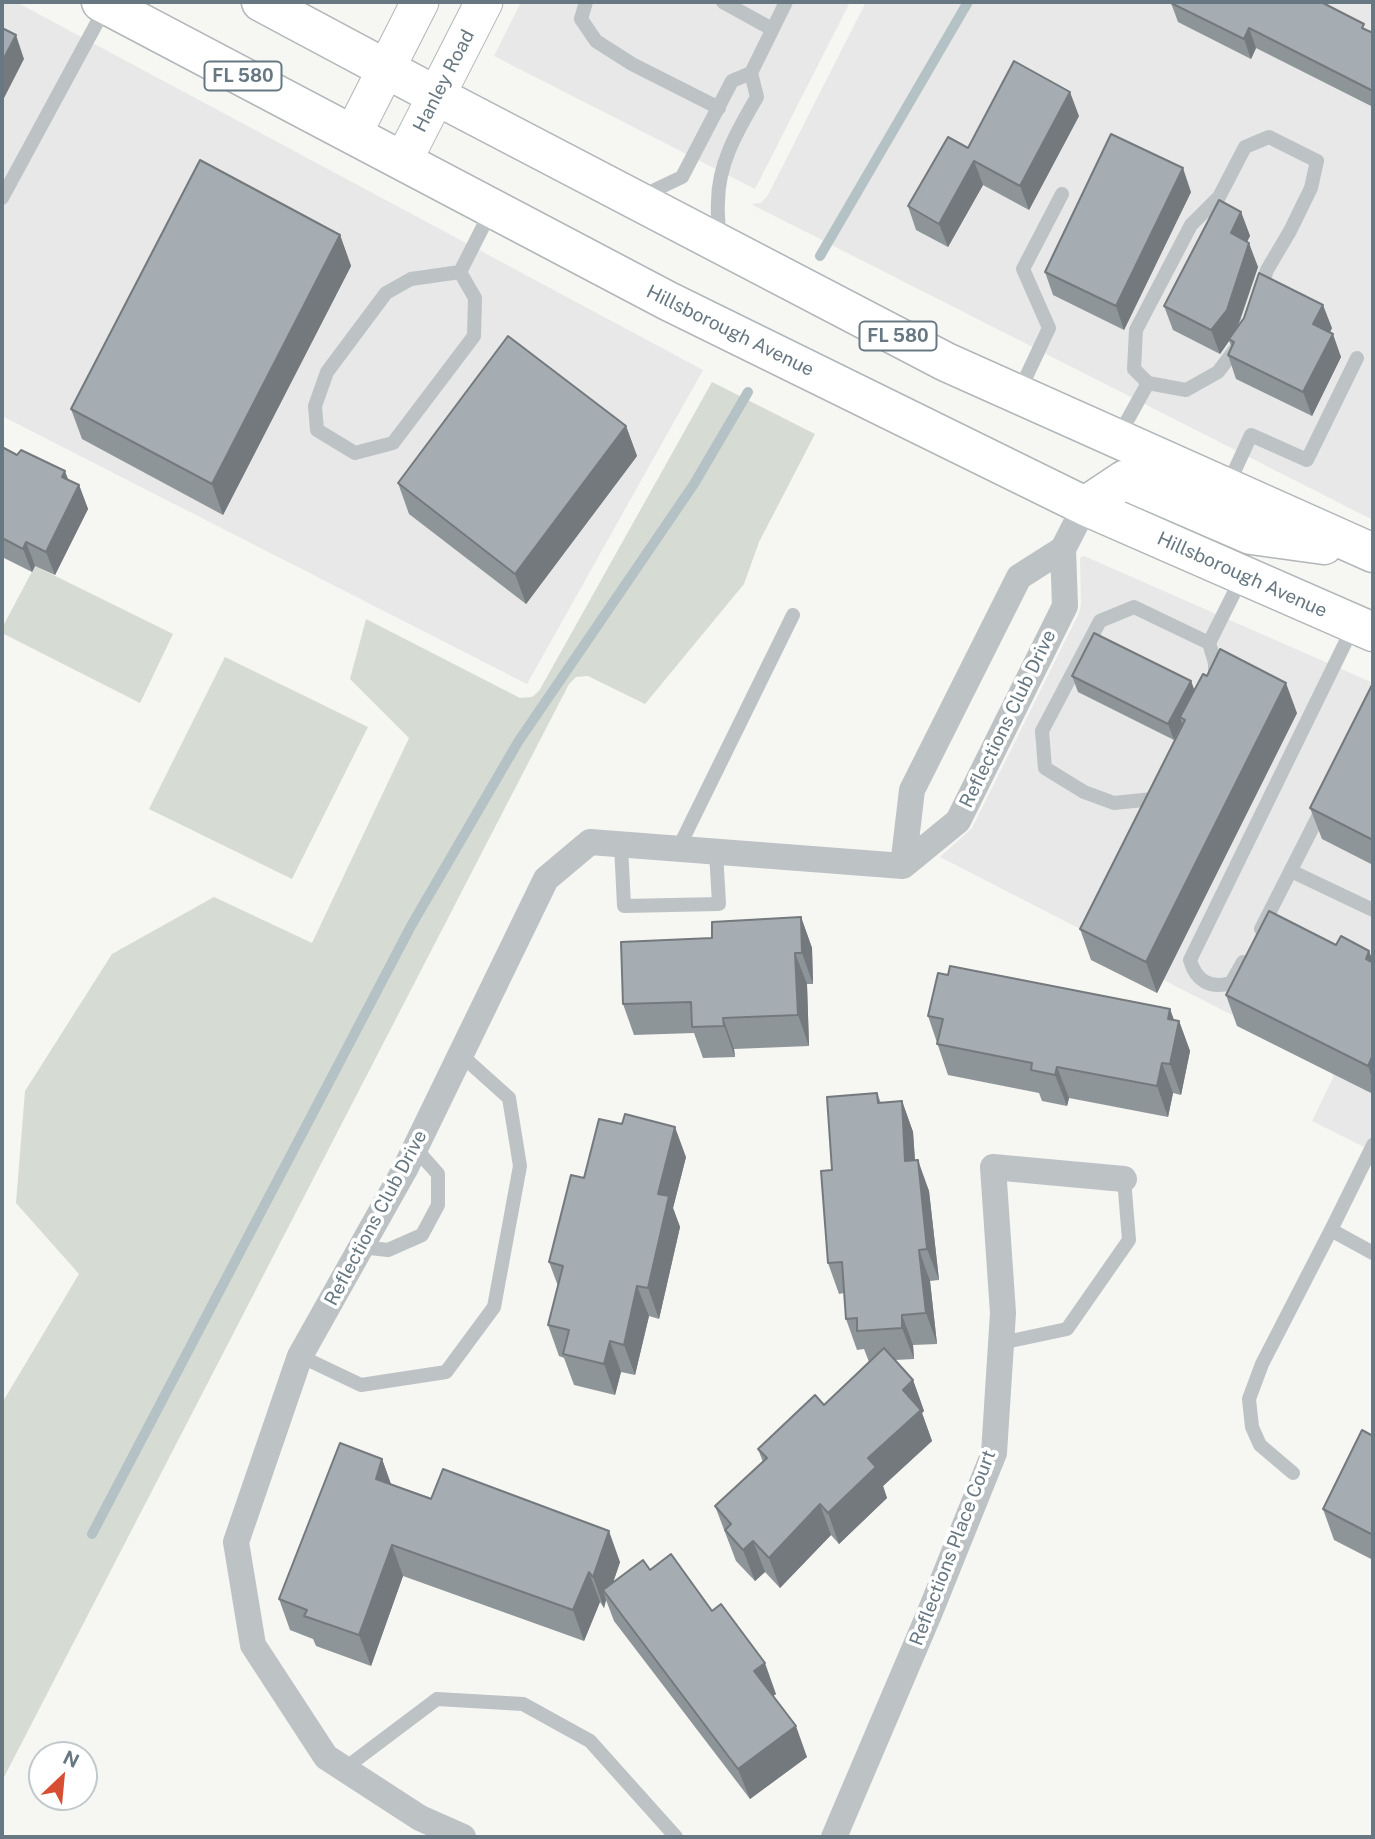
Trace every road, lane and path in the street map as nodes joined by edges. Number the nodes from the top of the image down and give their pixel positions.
1 (420, 2) edge
2 (484, 2) edge
3 (586, 2) edge
4 (723, 2) edge
5 (786, 2) edge
6 (104, 3) edge
7 (285, 7) edge
8 (772, 29) junction
9 (386, 69) junction
10 (751, 73) junction
11 (435, 95) junction
12 (719, 108) junction
13 (353, 134) junction
14 (403, 161) junction
15 (1062, 194) dead end
16 (2, 198) edge
17 (635, 199) junction
18 (492, 208) junction
19 (720, 244) junction
20 (460, 272) junction
21 (1357, 358) dead end
22 (1148, 383) junction
23 (1018, 394) junction
24 (1117, 439) junction
25 (1226, 488) junction
26 (1084, 506) junction
27 (1063, 549) junction
28 (1372, 550) edge
29 (1243, 575) junction
30 (793, 615) dead end
31 (1367, 622) edge
32 (1209, 643) junction
33 (1209, 694) edge
34 (1165, 776) edge
35 (1332, 789) edge
36 (621, 845) junction
37 (679, 847) junction
38 (716, 852) junction
39 (904, 866) junction
40 (1291, 870) junction
41 (1373, 910) edge
42 (460, 1054) junction
43 (1373, 1145) edge
44 (415, 1148) junction
45 (1124, 1180) joint
46 (1331, 1230) junction
47 (361, 1247) junction
48 (1373, 1253) edge
49 (1001, 1343) junction
50 (300, 1356) junction
51 (1293, 1473) dead end
52 (344, 1769) junction
53 (463, 1837) edge
54 (676, 1837) edge
55 (834, 1837) edge

1 - 9 main road
2 - 11 main road, Hanley Road
3 - 12 lane
4 - 8 lane
5 - 8 lane
6 - 13 main road, Hillsborough Avenue / FL 580
6 - 16 lane
7 - 9 main road, FL 580
8 - 10 lane
9 - 11 main road, FL 580
9 - 13 main road
10 - 12 lane
10 - 19 lane
11 - 14 main road, Hanley Road
11 - 17 main road, FL 580
12 - 17 lane
13 - 14 main road, Hillsborough Avenue / FL 580
14 - 18 main road, Hillsborough Avenue / FL 580
15 - 23 lane
17 - 19 main road, FL 580
18 - 20 lane
18 - 26 main road, Hillsborough Avenue / FL 580
19 - 23 main road, FL 580
20 - 20 lane
21 - 25 lane
22 - 22 lane
22 - 24 lane
23 - 24 main road, FL 580
24 - 25 main road, FL 580
25 - 28 main road, FL 580
26 - 27 street, Reflections Club Drive
26 - 28 main road
26 - 29 main road, Hillsborough Avenue / FL 580
27 - 39 street
27 - 39 street, Reflections Club Drive
29 - 31 main road, Hillsborough Avenue / FL 580
29 - 32 lane
30 - 37 lane
31 - 40 lane
32 - 33 lane
32 - 34 lane
35 - 40 lane
36 - 37 street, Reflections Club Drive
36 - 38 lane
36 - 42 street, Reflections Club Drive
37 - 38 street, Reflections Club Drive
38 - 39 street, Reflections Club Drive
40 - 41 lane
42 - 44 street, Reflections Club Drive
42 - 50 lane
43 - 46 lane
44 - 47 street, Reflections Club Drive
44 - 47 lane
45 - 49 lane
45 - 49 street, Reflections Place Court
46 - 48 lane
46 - 51 lane
47 - 50 street, Reflections Club Drive
49 - 55 street, Reflections Place Court
50 - 52 street, Reflections Club Drive
52 - 53 street, Reflections Club Drive
52 - 54 lane

